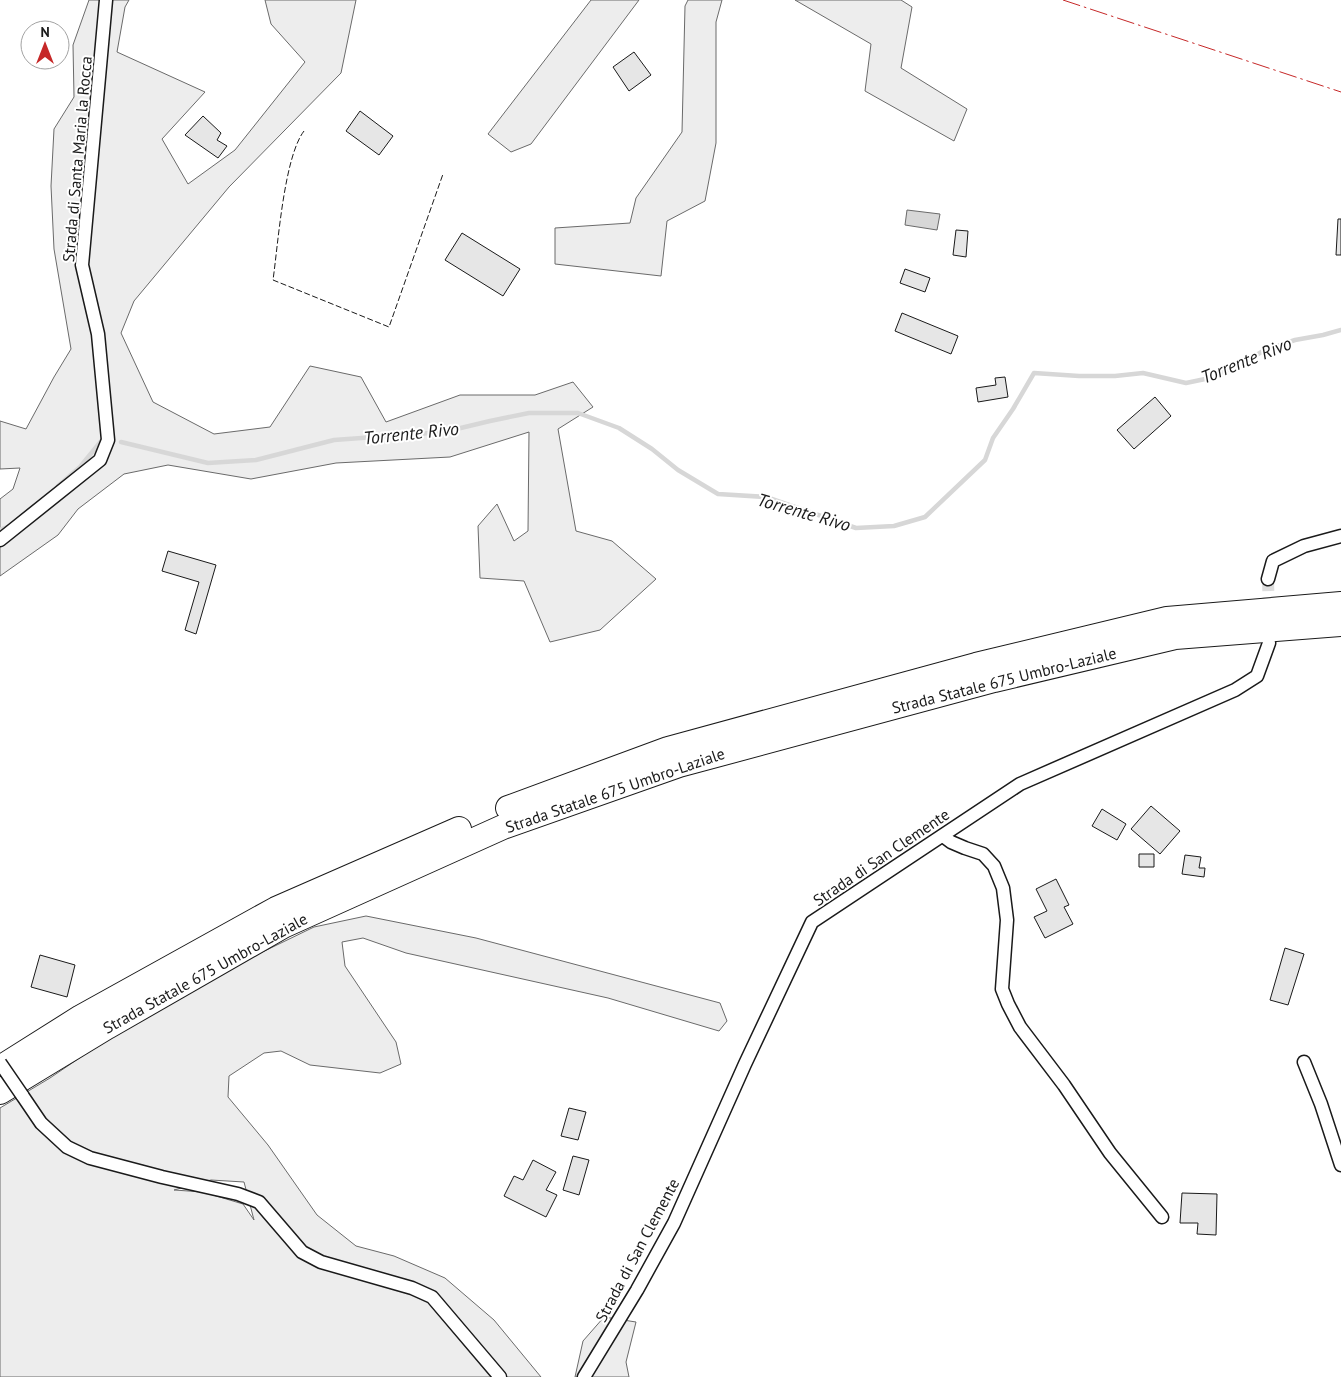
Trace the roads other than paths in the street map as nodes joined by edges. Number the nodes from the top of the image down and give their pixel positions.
1 (106, 0) edge
2 (1341, 536) edge
3 (0, 540) edge
4 (1268, 579) tunnel mouth
5 (1341, 604) edge
6 (1341, 624) edge
7 (1269, 643) dead end
8 (942, 836) junction
9 (1304, 1062) dead end
10 (0, 1063) edge
11 (0, 1068) edge
12 (11, 1094) edge
13 (1341, 1165) edge
14 (1162, 1217) dead end
15 (500, 1377) edge
16 (584, 1377) edge

1 - 3 street, Strada di Santa Maria la Rocca
2 - 4 street
5 - 11 highway, Strada Statale 675 Umbro-Laziale
6 - 12 highway, Strada Statale 675 Umbro-Laziale
7 - 8 street, Strada di San Clemente
8 - 14 street
8 - 16 street, Strada di San Clemente
9 - 13 street
10 - 12 street, bridge
12 - 15 street

